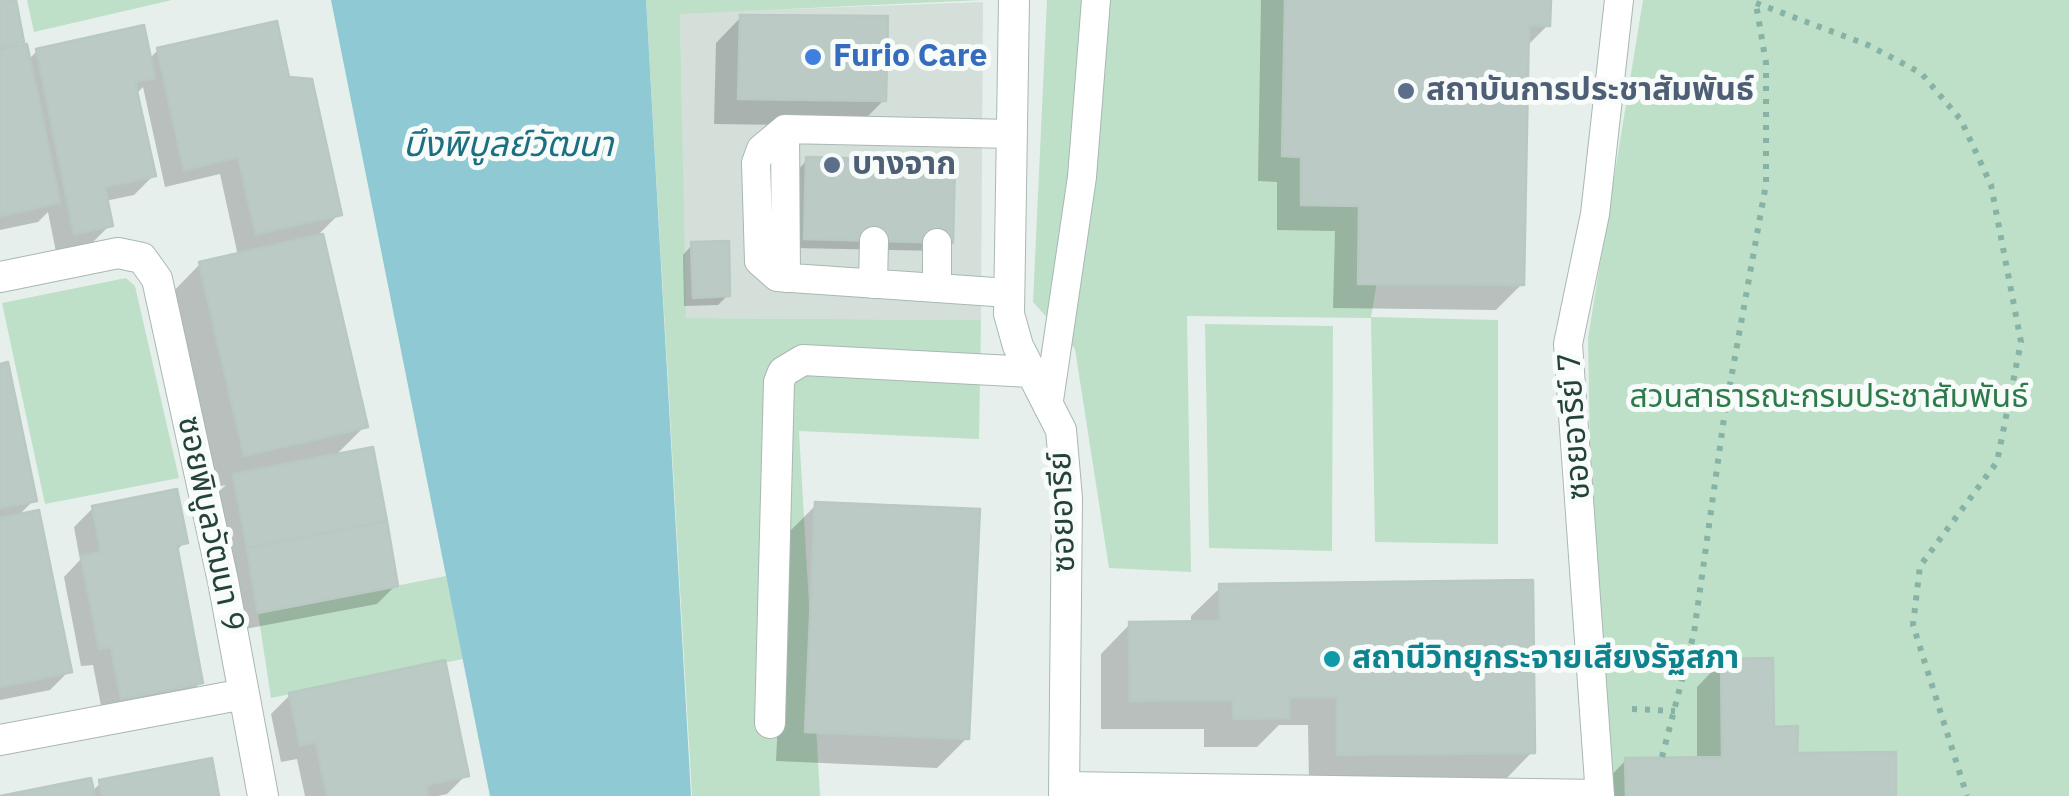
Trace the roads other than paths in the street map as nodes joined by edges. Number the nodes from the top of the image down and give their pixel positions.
1 (1014, 0) edge
2 (1096, 0) edge
3 (1620, 0) edge
4 (938, 132) junction
5 (1012, 134) junction
6 (938, 161) dead end
7 (874, 241) dead end
8 (937, 243) dead end
9 (0, 277) edge
10 (874, 284) junction
11 (937, 288) junction
12 (1009, 293) junction
13 (1031, 372) junction
14 (1048, 407) junction
15 (244, 694) junction
16 (770, 723) dead end
17 (0, 740) edge
18 (1064, 791) edge
19 (1600, 795) edge
20 (262, 796) edge

1 - 5 street, ซอยอารีย์
2 - 14 lane
3 - 19 lane, ซอยอารีย์ 7
4 - 5 lane
4 - 6 lane
4 - 10 lane
5 - 12 street, ซอยอารีย์
7 - 10 lane
8 - 11 lane
9 - 15 street, ซอยพิบูลวัฒนา 9
10 - 11 lane
11 - 12 lane
12 - 13 street, ซอยอารีย์
13 - 14 street, ซอยอารีย์
13 - 16 street
14 - 18 street, ซอยอารีย์
15 - 17 street
15 - 20 street, ซอยพิบูลวัฒนา 9
18 - 19 lane

